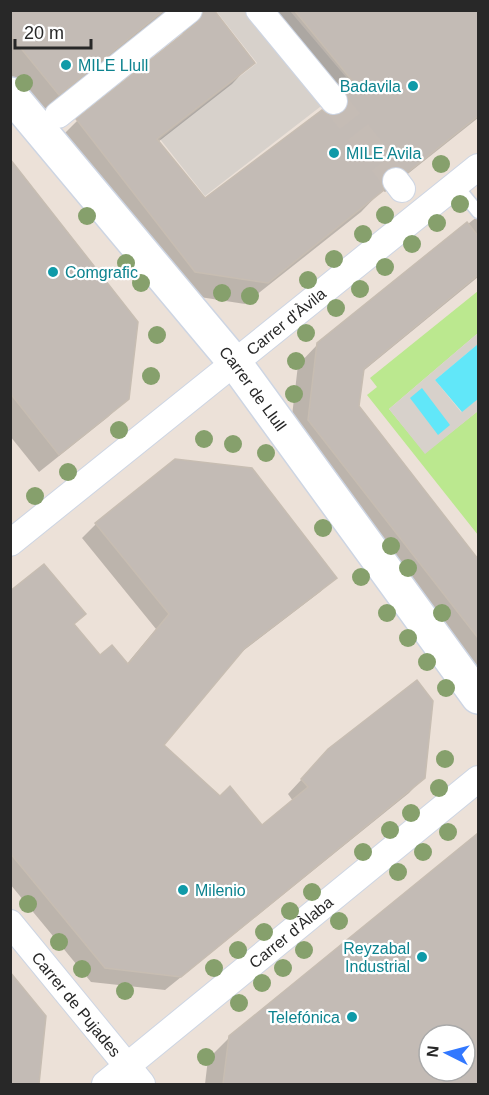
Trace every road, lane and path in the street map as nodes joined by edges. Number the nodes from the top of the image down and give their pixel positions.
1 (189, 10) edge
2 (259, 10) edge
3 (10, 94) edge
4 (333, 100) tunnel mouth
5 (58, 114) dead end
6 (478, 167) edge
7 (456, 185) junction
8 (478, 212) edge
9 (235, 363) junction
10 (10, 543) edge
11 (478, 697) edge
12 (478, 779) edge
13 (10, 923) edge
14 (135, 1075) edge
15 (105, 1084) edge

1 - 5 street
2 - 4 street
3 - 9 street, Carrer de Llull
6 - 7 street, Carrer d'Àvila
7 - 8 lane
7 - 9 street, Carrer d'Àvila
9 - 10 street, Carrer d'Àvila
9 - 11 street, Carrer de Llull
12 - 14 street, Carrer d'Àlaba
13 - 14 street, Carrer de Pujades
14 - 15 street, Carrer d'Àlaba

